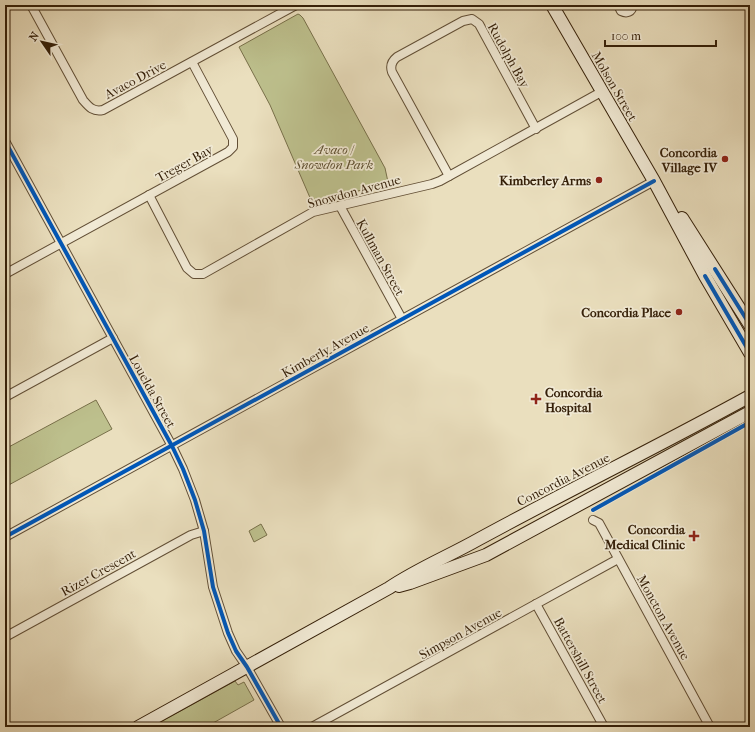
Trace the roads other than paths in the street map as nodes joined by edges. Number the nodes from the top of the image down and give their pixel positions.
1 (31, 5) edge
2 (296, 5) edge
3 (552, 5) edge
4 (618, 5) edge
5 (633, 5) edge
6 (192, 62) junction
7 (602, 91) junction
8 (536, 129) junction
9 (5, 142) edge
10 (449, 176) junction
11 (654, 181) junction
12 (149, 195) junction
13 (340, 206) junction
14 (61, 244) junction
15 (5, 274) edge
16 (402, 319) junction
17 (750, 325) edge
18 (113, 338) junction
19 (750, 354) edge
20 (750, 386) edge
21 (750, 396) edge
22 (5, 397) edge
23 (737, 403) junction
24 (750, 412) edge
25 (750, 418) edge
26 (736, 420) junction
27 (172, 446) junction
28 (593, 520) dead end
29 (204, 531) junction
30 (5, 536) edge
31 (618, 559) junction
32 (389, 588) junction
33 (536, 604) junction
34 (5, 637) edge
35 (247, 667) junction
36 (138, 727) edge
37 (282, 727) edge
38 (312, 727) edge
39 (604, 727) edge
40 (710, 727) edge

1 - 6 street, Avaco Drive
2 - 6 street, Avaco Drive
3 - 7 main road, Molson Street
4 - 5 street
6 - 12 street, Treger Bay
7 - 8 street, Snowdon Avenue
7 - 11 main road, Molson Street
8 - 10 street, Snowdon Avenue
8 - 10 street, Rudolph Bay
9 - 14 street, Louelda Street
10 - 13 street, Snowdon Avenue
11 - 16 street, Kimberly Avenue
11 - 17 main road, Molson Street
11 - 19 main road, Molson Street
12 - 13 street, Snowdon Avenue
12 - 14 street, Treger Bay
13 - 16 street, Kullman Street
14 - 15 street, Treger Bay
14 - 18 street, Louelda Street
16 - 27 street, Kimberly Avenue
18 - 22 street
18 - 27 street, Louelda Street
20 - 23 main road
21 - 23 main road, Concordia Avenue
23 - 32 main road, Concordia Avenue
24 - 26 main road, Concordia Avenue
25 - 26 main road
26 - 32 main road, Concordia Avenue
27 - 29 street, Louelda Street
27 - 30 street, Kimberly Avenue
28 - 31 street, Moncton Avenue
29 - 34 street, Rizer Crescent
29 - 35 street, Louelda Street
31 - 33 street, Simpson Avenue
31 - 40 street, Moncton Avenue
32 - 35 main road, Concordia Avenue
33 - 38 street, Simpson Avenue
33 - 39 street, Battershill Street
35 - 36 main road, Concordia Avenue
35 - 37 street, Louelda Street

